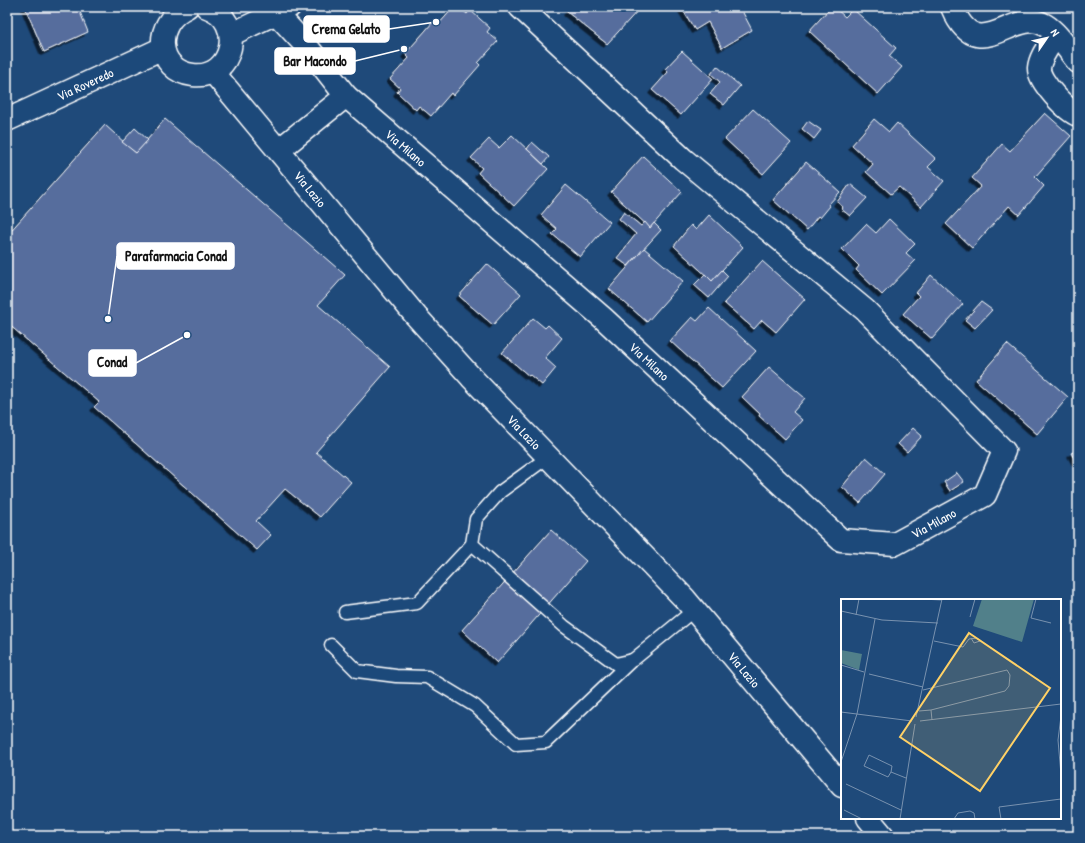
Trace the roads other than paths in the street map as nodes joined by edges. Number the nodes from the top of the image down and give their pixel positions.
1 (207, 7) edge
2 (520, 7) edge
3 (952, 7) edge
4 (179, 8) edge
5 (275, 9) edge
6 (229, 27) junction
7 (1056, 35) junction
8 (163, 48) junction
9 (1078, 62) edge
10 (213, 72) junction
11 (346, 96) junction
12 (1078, 115) edge
13 (7, 120) edge
14 (279, 150) junction
15 (548, 457) junction
16 (472, 544) junction
17 (694, 610) junction
18 (345, 612) dead end
19 (331, 645) dead end
20 (633, 660) junction
21 (841, 785) edge
22 (869, 819) edge
23 (883, 836) edge

1 - 6 street
2 - 11 street, Via Milano
3 - 7 street
4 - 8 street
5 - 6 street
5 - 11 street, Via Milano
6 - 10 street
7 - 9 street
7 - 12 street
8 - 10 street
8 - 13 street, Via Roveredo
10 - 14 street, Via Lazio
11 - 14 street
14 - 15 street, Via Lazio
15 - 16 lane
15 - 17 street, Via Lazio
16 - 18 lane
16 - 20 lane
17 - 20 lane
17 - 21 street, Via Lazio
19 - 20 lane
22 - 23 street

